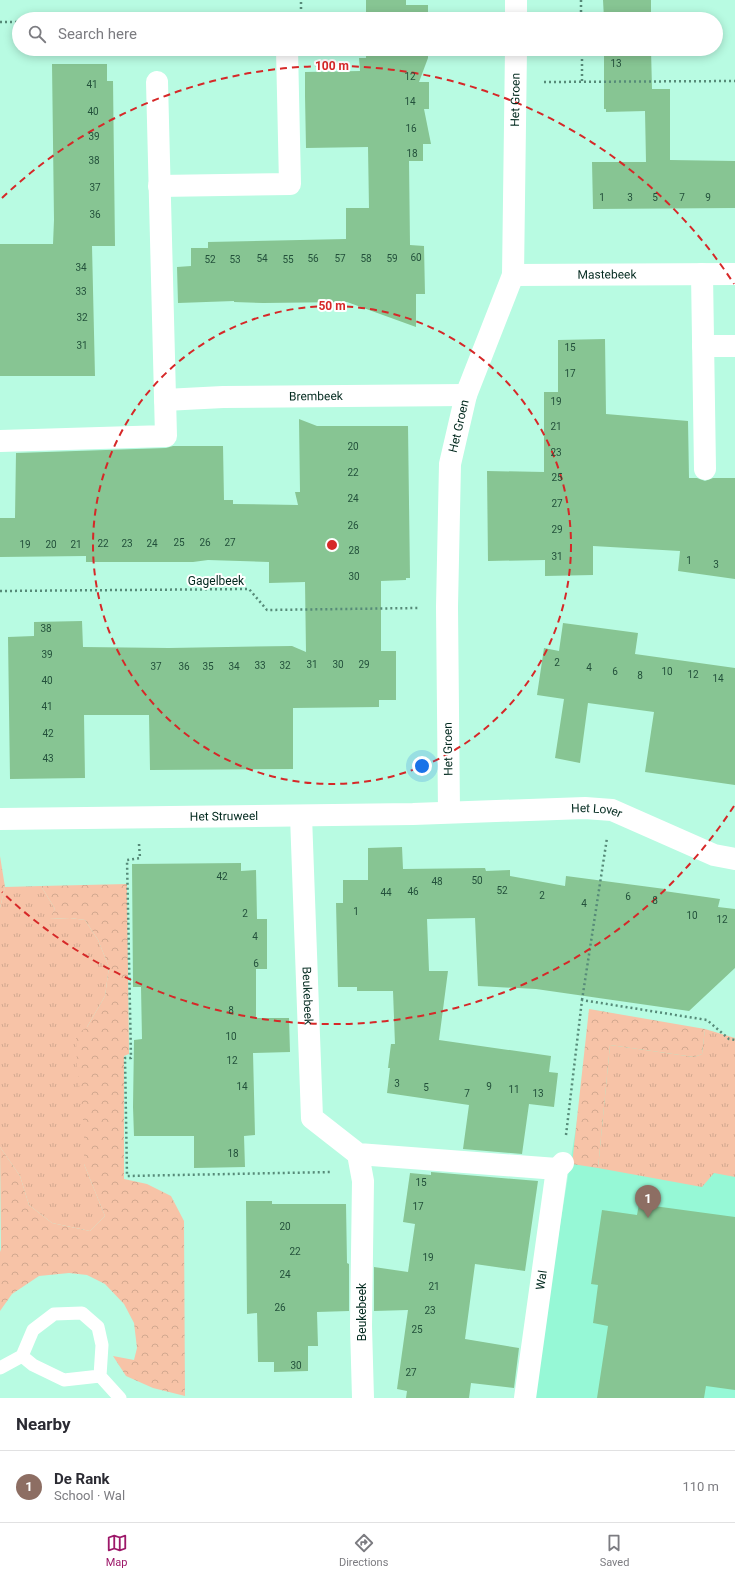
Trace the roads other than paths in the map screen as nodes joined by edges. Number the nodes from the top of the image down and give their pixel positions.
1 (516, 0) edge
2 (516, 12) edge
3 (287, 56) edge
4 (516, 56) edge
5 (157, 82) dead end
6 (160, 186) junction
7 (702, 274) junction
8 (735, 274) edge
9 (512, 275) junction
10 (704, 346) junction
11 (735, 346) edge
12 (466, 395) junction
13 (165, 400) junction
14 (0, 442) edge
15 (705, 468) dead end
16 (449, 812) junction
17 (301, 816) junction
18 (0, 819) edge
19 (735, 859) edge
20 (359, 1162) junction
21 (22, 1356) junction
22 (0, 1368) edge
23 (100, 1376) junction
24 (120, 1398) edge
25 (363, 1398) edge
26 (525, 1398) edge

1 - 2 street
3 - 6 street
4 - 9 street, Het Groen
5 - 6 street
6 - 13 street
7 - 8 street, Mastebeek
7 - 9 street, Mastebeek
7 - 10 street
9 - 12 street, Het Groen
10 - 11 street
10 - 15 street
12 - 13 street, Brembeek
12 - 16 street, Het Groen
13 - 14 street
16 - 17 street, Het Struweel
16 - 19 street, Het Lover
17 - 18 street, Het Struweel
17 - 20 street, Beukebeek
20 - 25 street, Beukebeek
20 - 26 street, Wal
21 - 22 lane
21 - 23 lane
21 - 23 lane
23 - 24 lane

